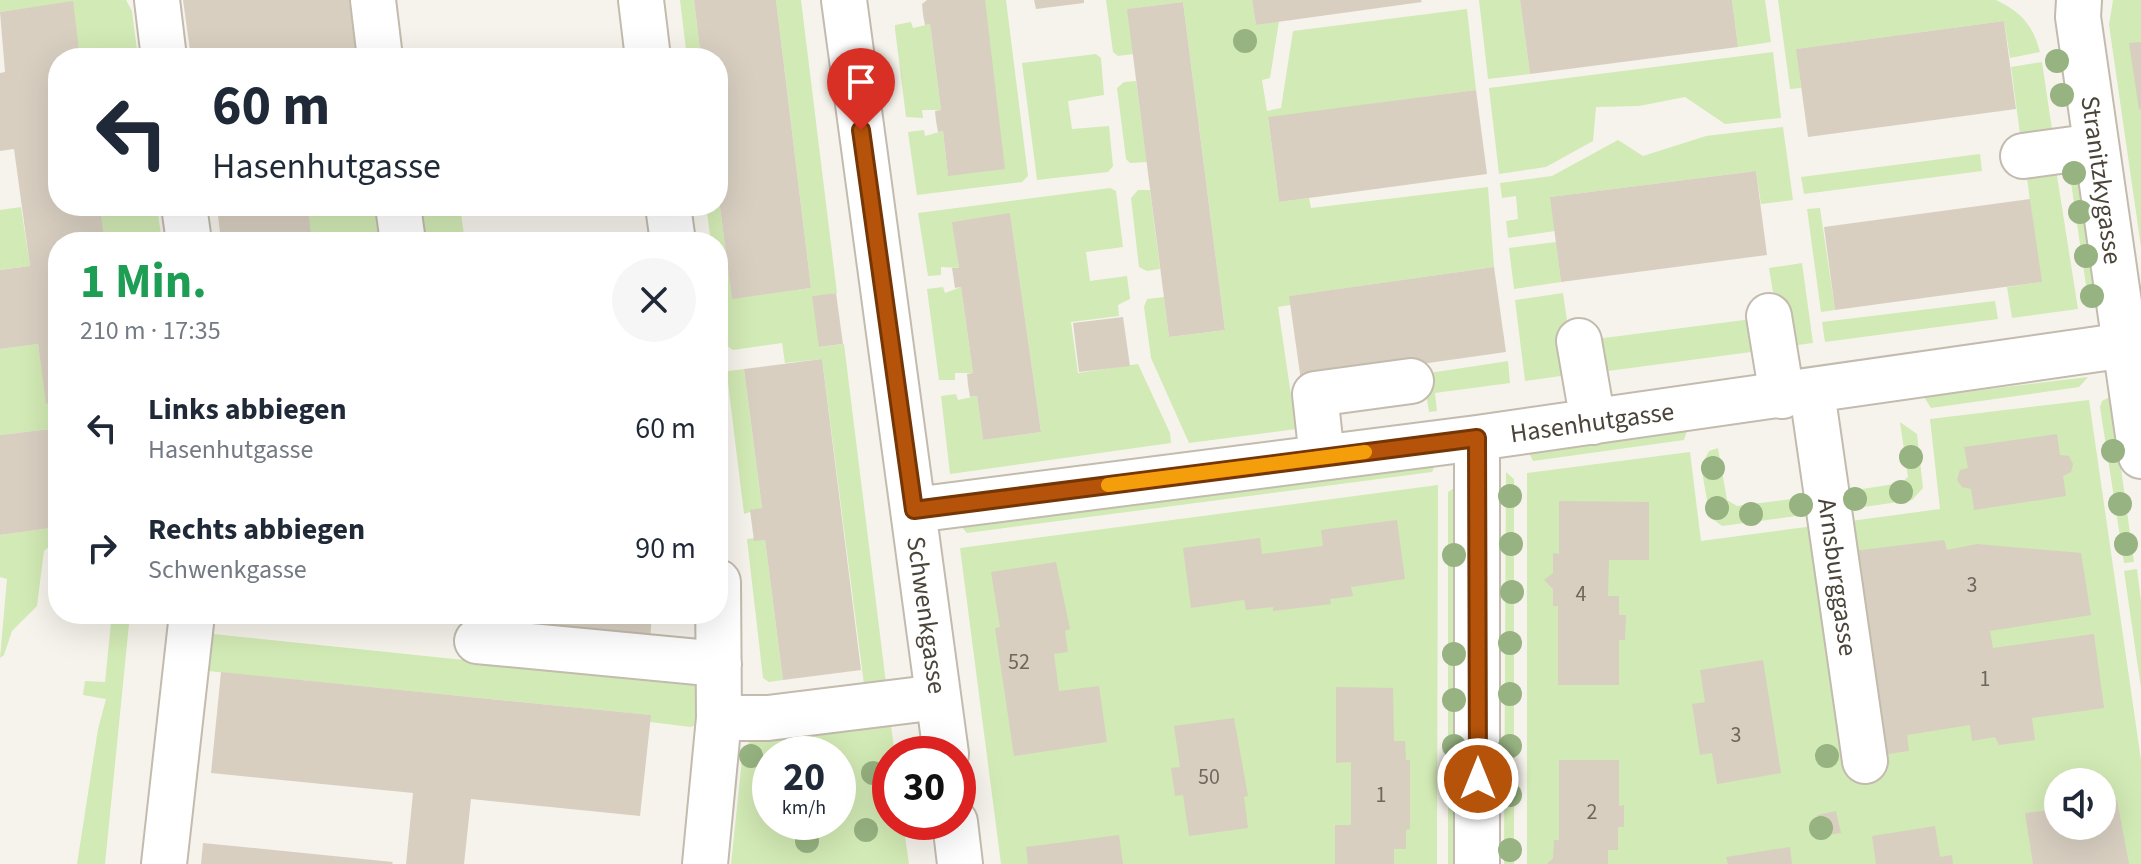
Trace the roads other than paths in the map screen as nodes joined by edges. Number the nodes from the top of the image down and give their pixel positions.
1 (157, 0) edge
2 (373, 0) edge
3 (641, 0) edge
4 (844, 0) edge
5 (2079, 0) edge
6 (163, 48) edge
7 (379, 48) edge
8 (647, 48) edge
9 (2096, 146) junction
10 (2023, 156) dead end
11 (1769, 316) dead end
12 (1579, 341) dead end
13 (2126, 345) junction
14 (1411, 381) dead end
15 (1797, 394) junction
16 (1593, 422) junction
17 (1477, 438) junction
18 (2141, 456) edge
19 (1322, 458) junction
20 (914, 510) junction
21 (191, 624) edge
22 (719, 624) edge
23 (477, 641) dead end
24 (719, 664) junction
25 (938, 697) junction
26 (719, 718) junction
27 (943, 736) edge
28 (1865, 761) dead end
29 (957, 840) edge
30 (164, 864) edge
31 (705, 864) edge
32 (960, 864) edge
33 (1477, 864) edge

1 - 6 street
2 - 7 street
3 - 8 street
4 - 20 street, Schwenkgasse
5 - 9 street, Stranitzkygasse
9 - 10 street
9 - 13 street, Stranitzkygasse
11 - 15 street, Arnsburggasse
12 - 16 street
13 - 15 street, Hasenhutgasse
13 - 18 street, Stranitzkygasse
14 - 19 street
15 - 16 street, Hasenhutgasse
15 - 28 street, Arnsburggasse
16 - 17 street, Hasenhutgasse
17 - 19 street, Hasenhutgasse
17 - 33 street
19 - 20 street, Hasenhutgasse
20 - 25 street, Schwenkgasse
21 - 30 street
22 - 24 street
23 - 24 street
24 - 26 street
25 - 26 street
25 - 27 street, Schwenkgasse
26 - 31 street
29 - 32 street

